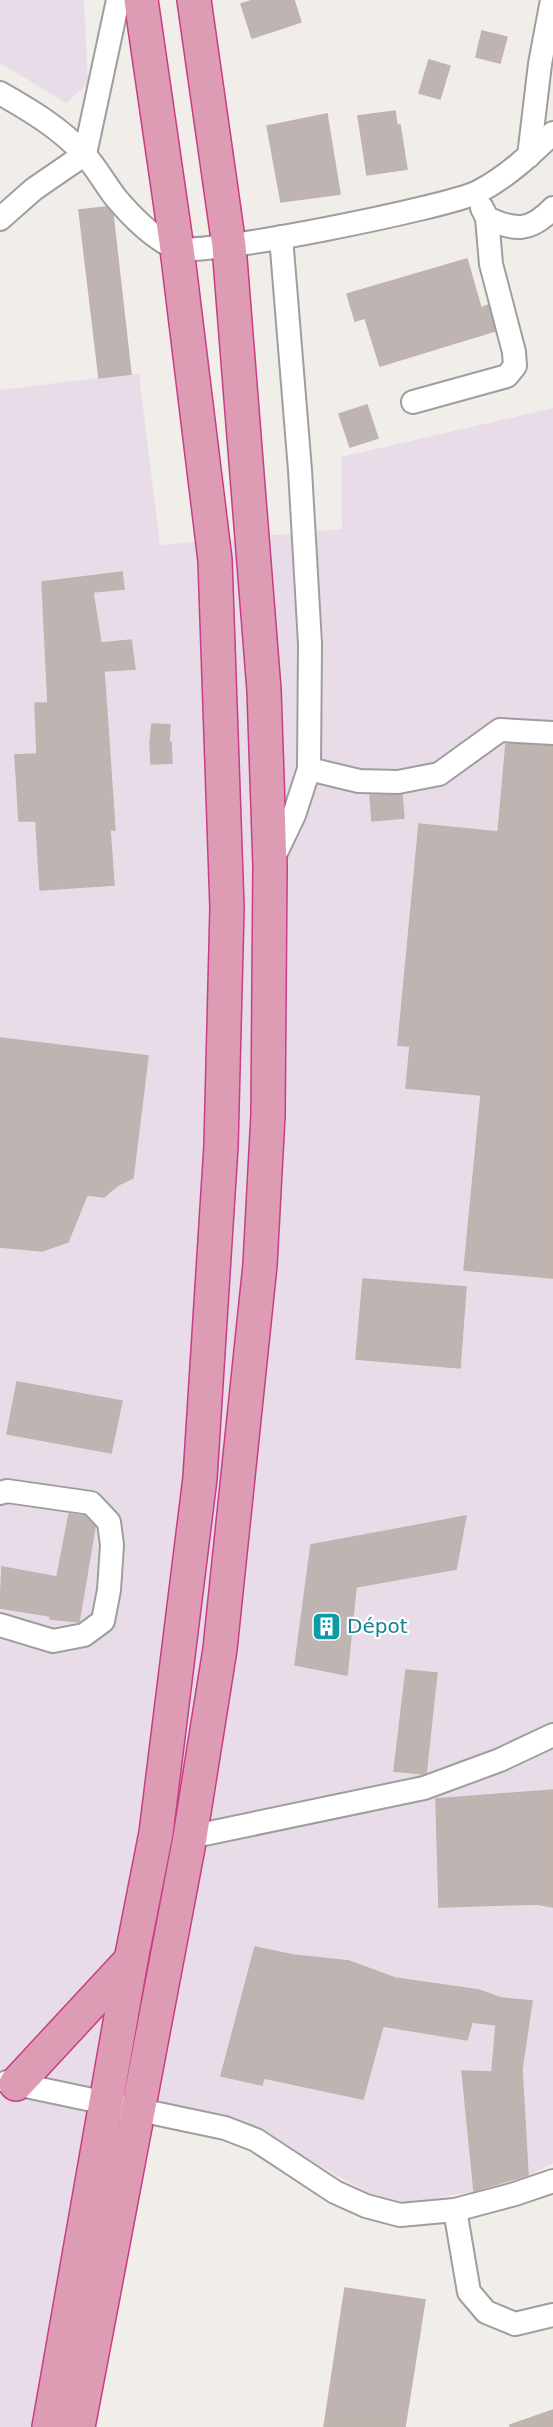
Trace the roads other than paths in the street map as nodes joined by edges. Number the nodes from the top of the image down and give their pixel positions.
1 (118, 0) edge
2 (141, 0) edge
3 (194, 0) edge
4 (552, 0) edge
5 (0, 93) edge
6 (553, 133) edge
7 (85, 154) junction
8 (529, 156) junction
9 (476, 193) junction
10 (487, 218) junction
11 (0, 219) edge
12 (549, 219) edge
13 (281, 237) junction
14 (230, 246) junction
15 (177, 249) junction
16 (413, 402) dead end
17 (553, 733) edge
18 (309, 768) junction
19 (270, 866) junction
20 (0, 1492) edge
21 (0, 1625) edge
22 (553, 1735) edge
23 (190, 1837) junction
24 (131, 1960) junction
25 (8, 2082) edge
26 (107, 2103) junction
27 (140, 2109) junction
28 (553, 2181) edge
29 (455, 2210) junction
30 (553, 2315) edge
31 (49, 2427) edge
32 (78, 2427) edge

1 - 7 street
2 - 15 highway
3 - 14 highway
4 - 8 street
5 - 7 street
6 - 8 street
7 - 11 street
7 - 15 street
8 - 9 street
9 - 10 street
9 - 13 street
10 - 12 street
10 - 16 street
13 - 14 street
13 - 18 street
14 - 15 street
14 - 19 highway
15 - 24 highway
17 - 18 street
18 - 19 street
19 - 23 highway
20 - 21 street
22 - 23 street
23 - 27 highway
24 - 25 highway
24 - 26 highway
25 - 26 street
26 - 27 street
26 - 31 highway
27 - 29 street
27 - 32 highway
28 - 29 street
29 - 30 street

